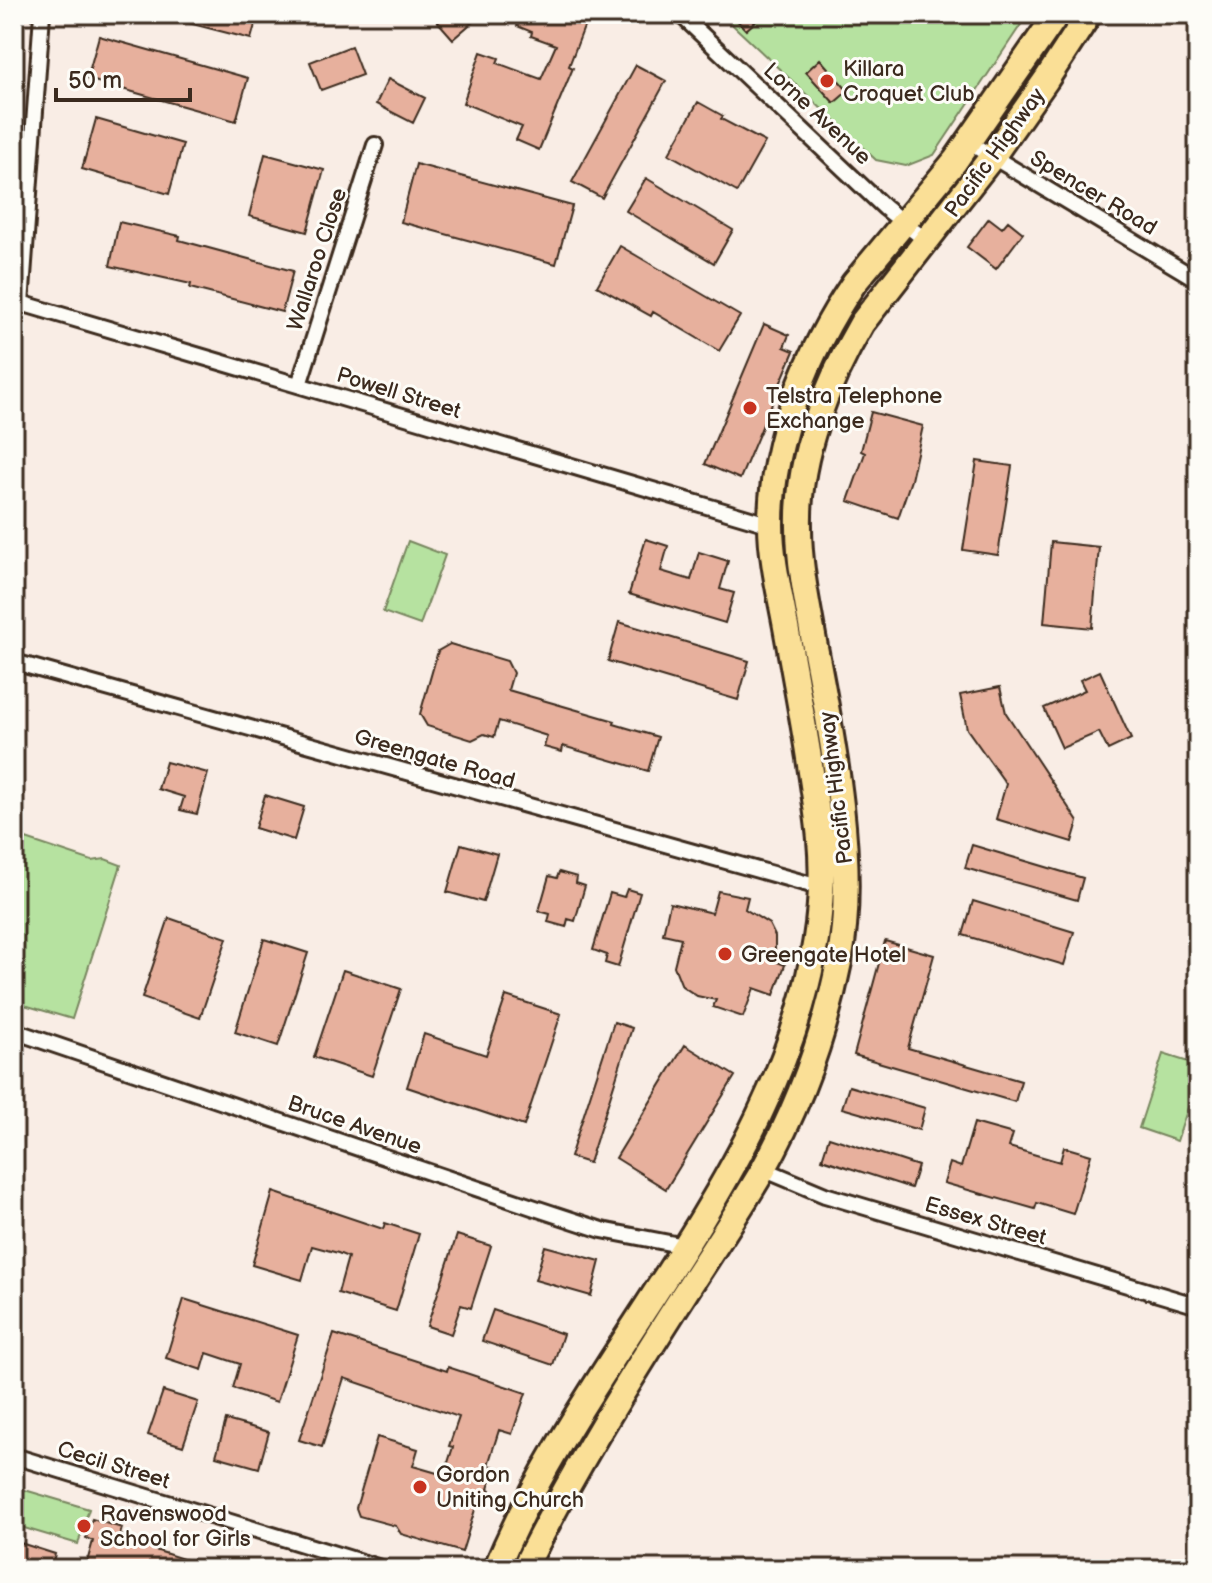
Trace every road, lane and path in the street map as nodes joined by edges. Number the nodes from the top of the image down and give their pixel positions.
1 (42, 14) edge
2 (680, 14) edge
3 (1057, 14) edge
4 (1089, 14) edge
5 (968, 142) junction
6 (375, 145) dead end
7 (992, 157) junction
8 (904, 224) junction
9 (928, 242) junction
10 (1198, 280) edge
11 (18, 302) edge
12 (299, 385) junction
13 (771, 525) junction
14 (14, 662) edge
15 (834, 890) junction
16 (14, 1031) edge
17 (763, 1169) junction
18 (685, 1246) junction
19 (1198, 1306) edge
20 (14, 1456) edge
21 (384, 1569) edge
22 (496, 1569) edge
23 (524, 1569) edge

1 - 11 street
2 - 8 street, Lorne Avenue
3 - 5 highway, Pacific Highway
4 - 7 highway, Pacific Highway
5 - 7 street, Spencer Road
5 - 8 highway, Pacific Highway
6 - 12 street, Wallaroo Close
7 - 9 highway, Pacific Highway
7 - 10 street, Spencer Road
8 - 9 street, Lorne Avenue
8 - 13 highway, Pacific Highway
9 - 15 highway, Pacific Highway
11 - 12 street, Powell Street
12 - 13 street, Powell Street
13 - 15 highway, Pacific Highway
14 - 15 street, Greengate Road
15 - 17 highway, Pacific Highway
15 - 18 highway, Pacific Highway
16 - 18 street, Bruce Avenue
17 - 19 street, Essex Street
17 - 23 highway, Pacific Highway
18 - 22 highway, Pacific Highway
20 - 21 street, Cecil Street

